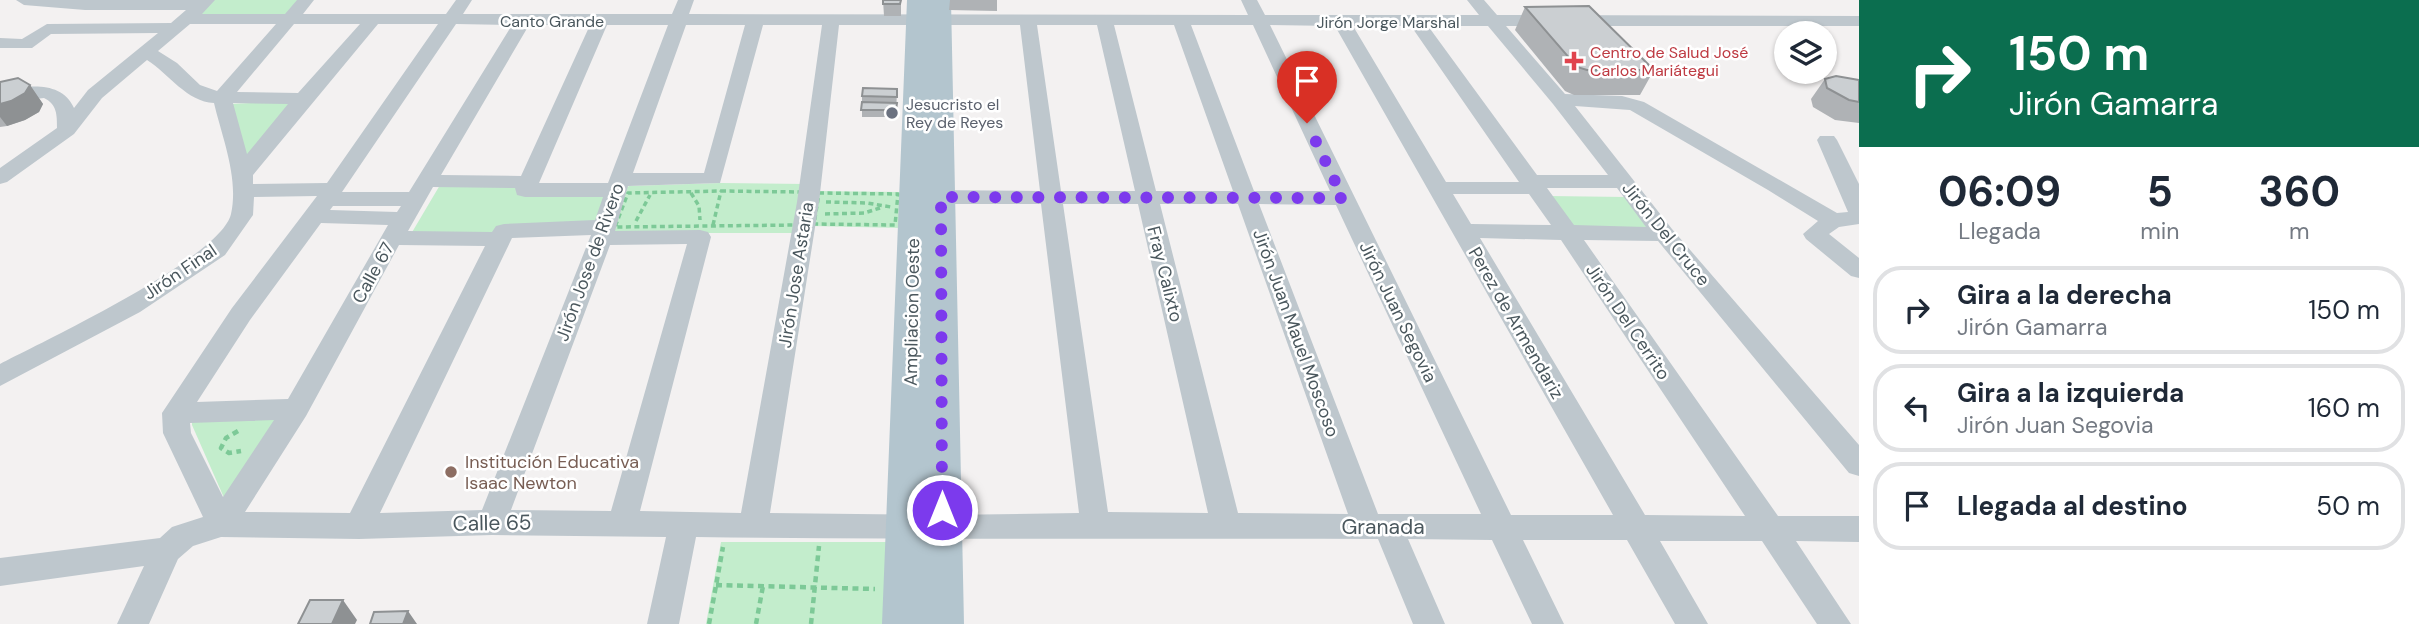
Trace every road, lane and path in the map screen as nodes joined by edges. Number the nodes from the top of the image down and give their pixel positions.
1 (24, 0) edge
2 (306, 0) edge
3 (464, 0) edge
4 (1475, 0) edge
5 (1749, 0) edge
6 (59, 2) edge
7 (205, 2) edge
8 (681, 10) edge
9 (929, 11) edge
10 (1254, 11) edge
11 (288, 20) junction
12 (373, 20) junction
13 (450, 20) junction
14 (523, 20) junction
15 (600, 21) junction
16 (755, 21) junction
17 (1775, 21) edge
18 (831, 22) junction
19 (1028, 22) junction
20 (1105, 22) junction
21 (1181, 22) junction
22 (1342, 22) junction
23 (1418, 22) junction
24 (1495, 22) junction
25 (1774, 22) edge
26 (1837, 22) edge
27 (1859, 22) edge
28 (1837, 23) edge
29 (181, 24) junction
30 (1859, 39) edge
31 (0, 43) edge
32 (145, 51) junction
33 (0, 97) edge
34 (222, 98) junction
35 (303, 99) junction
36 (1560, 100) junction
37 (67, 130) junction
38 (1827, 139) dead end
39 (0, 178) edge
40 (1624, 182) junction
41 (243, 183) junction
42 (618, 185) junction
43 (717, 185) junction
44 (1532, 185) junction
45 (526, 186) junction
46 (1854, 187) edge
47 (1439, 188) junction
48 (652, 192) dead end
49 (689, 192) dead end
50 (1052, 197) junction
51 (1147, 198) junction
52 (1246, 198) junction
53 (1343, 198) junction
54 (325, 202) junction
55 (817, 202) junction
56 (917, 202) junction
57 (881, 207) junction
58 (410, 209) junction
59 (815, 214) junction
60 (1859, 215) edge
61 (1833, 221) junction
62 (633, 227) dead end
63 (702, 230) junction
64 (1462, 231) junction
65 (603, 233) junction
66 (1568, 233) junction
67 (1664, 234) junction
68 (501, 235) junction
69 (1859, 270) edge
70 (0, 376) edge
71 (296, 409) junction
72 (176, 413) junction
73 (248, 431) dead end
74 (249, 446) dead end
75 (1859, 465) edge
76 (492, 522) junction
77 (622, 523) junction
78 (222, 524) junction
79 (684, 524) junction
80 (1096, 525) junction
81 (359, 526) junction
82 (1226, 526) junction
83 (753, 527) junction
84 (906, 527) junction
85 (1378, 527) junction
86 (943, 528) junction
87 (1503, 528) junction
88 (1636, 529) junction
89 (1859, 529) edge
90 (1770, 530) junction
91 (723, 545) dead end
92 (820, 545) dead end
93 (167, 550) junction
94 (0, 572) edge
95 (716, 585) junction
96 (763, 586) junction
97 (815, 587) junction
98 (880, 589) dead end
99 (133, 624) edge
100 (663, 624) edge
101 (709, 624) edge
102 (756, 624) edge
103 (811, 624) edge
104 (903, 624) edge
105 (943, 624) edge
106 (1429, 624) edge
107 (1548, 624) edge
108 (1692, 624) edge
109 (1835, 624) edge

1 - 6 street
2 - 11 street
3 - 13 street
4 - 24 street, Jirón Del Cruce
5 - 17 street
6 - 7 street
7 - 29 street
8 - 15 street, Canto Grande
8 - 16 street, Canto Grande
8 - 42 street, Jirón Jose de Rivero
9 - 18 street, Canto Grande
9 - 19 street, Jirón Jorge Marshal
9 - 56 main road, Ampliacion Oeste
10 - 21 street, Jirón Jorge Marshal
10 - 22 street, Jirón Jorge Marshal
10 - 53 street, Jirón Juan Segovia
11 - 12 street, Canto Grande
11 - 29 street, Canto Grande
11 - 34 street
12 - 13 street, Canto Grande
12 - 35 street
13 - 14 street, Canto Grande
13 - 54 street
14 - 15 street, Canto Grande
14 - 58 street, Calle 67
15 - 45 street
16 - 18 street, Canto Grande
16 - 43 street
18 - 83 street, Jirón Jose Astaria
19 - 20 street, Jirón Jorge Marshal
19 - 50 street
20 - 21 street, Jirón Jorge Marshal
20 - 51 street, Fray Calixto
21 - 52 street, Jirón Juan Mauel Moscoso
22 - 23 street, Jirón Jorge Marshal
22 - 47 street, Perez de Armendariz
23 - 24 street, Jirón Jorge Marshal
23 - 44 street, Jirón Del Cerrito
24 - 25 street, Jirón Jorge Marshal
24 - 36 street, Jirón Del Cruce
26 - 27 street, Jirón Jorge Marshal
28 - 30 street
29 - 31 street, Canto Grande
29 - 32 street
32 - 34 street
32 - 37 street
33 - 37 street
34 - 35 street
34 - 41 street, Jirón Final
35 - 41 street
36 - 40 street, Jirón Del Cruce
36 - 61 street
37 - 39 street
38 - 46 street
40 - 44 street
40 - 67 street, Jirón Del Cruce
41 - 54 street
41 - 70 street, Jirón Final
42 - 43 street
42 - 45 street
42 - 65 street, Jirón Jose de Rivero
43 - 63 path
44 - 47 street
44 - 66 street, Jirón Del Cerrito
45 - 58 street
46 - 60 street
47 - 64 street, Perez de Armendariz
48 - 62 path
49 - 63 path
50 - 51 street
50 - 56 street
50 - 80 street
51 - 52 street
51 - 82 street, Fray Calixto
52 - 53 street
52 - 85 street, Jirón Juan Mauel Moscoso
53 - 87 street, Jirón Juan Segovia
54 - 58 street
54 - 72 street
55 - 56 path
55 - 57 path
55 - 59 path
56 - 57 path
56 - 59 path
56 - 84 main road, Ampliacion Oeste
56 - 86 main road, Ampliacion Oeste
57 - 59 path
58 - 68 street
58 - 71 street, Calle 67
60 - 61 street
61 - 69 street
63 - 65 street
63 - 77 street
64 - 66 street
64 - 88 street, Perez de Armendariz
65 - 68 street
65 - 76 street, Jirón Jose de Rivero
66 - 67 street
66 - 90 street, Jirón Del Cerrito
67 - 75 street, Jirón Del Cruce
68 - 81 street
71 - 72 street
71 - 78 street, Calle 67
72 - 78 street
73 - 74 path
76 - 77 street, Calle 65
76 - 81 street, Calle 65
77 - 79 street, Calle 65
78 - 81 street, Calle 65
78 - 93 street, Calle 65
79 - 83 street, Calle 65
79 - 100 street
80 - 82 street, Granada
80 - 86 street, Granada
82 - 85 street, Granada
83 - 84 street, Calle 65
84 - 86 street, Granada
84 - 104 main road, Ampliacion Oeste
85 - 87 street, Granada
85 - 106 street, Jirón Juan Mauel Moscoso
86 - 105 main road, Ampliacion Oeste
87 - 88 street, Granada
87 - 107 street, Jirón Juan Segovia
88 - 90 street, Granada
88 - 108 street, Perez de Armendariz
89 - 90 street, Granada
90 - 109 street, Jirón Del Cerrito
91 - 95 path
92 - 97 path
93 - 94 street
93 - 99 street
95 - 96 path
95 - 101 path
96 - 97 path
96 - 102 path
97 - 98 path
97 - 103 path

